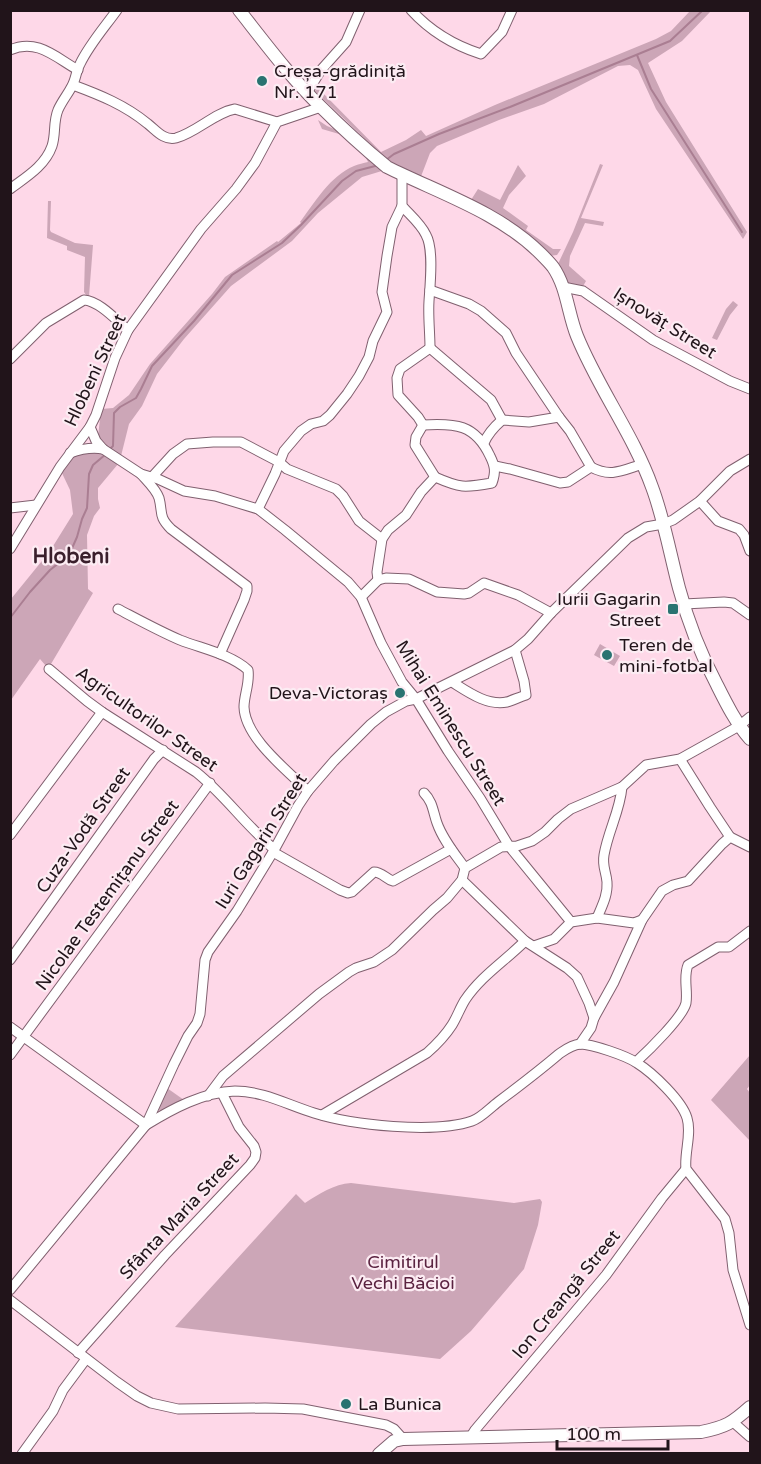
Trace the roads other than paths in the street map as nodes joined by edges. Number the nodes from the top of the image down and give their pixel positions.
1 (117, 10) edge
2 (239, 10) edge
3 (360, 10) edge
4 (411, 10) edge
5 (512, 10) edge
6 (10, 50) edge
7 (78, 70) junction
8 (73, 86) junction
9 (308, 93) junction
10 (321, 107) junction
11 (277, 122) junction
12 (402, 174) junction
13 (10, 189) edge
14 (402, 206) junction
15 (563, 287) junction
16 (430, 290) junction
17 (128, 330) junction
18 (430, 348) junction
19 (10, 359) edge
20 (750, 389) edge
21 (559, 417) junction
22 (502, 420) junction
23 (423, 425) junction
24 (90, 427) junction
25 (484, 443) junction
26 (106, 451) junction
27 (70, 453) junction
28 (750, 459) edge
29 (279, 462) junction
30 (644, 464) junction
31 (495, 466) junction
32 (591, 467) junction
33 (141, 474) junction
34 (152, 477) junction
35 (435, 477) junction
36 (164, 481) junction
37 (158, 496) junction
38 (700, 501) junction
39 (36, 505) junction
40 (10, 508) edge
41 (258, 510) junction
42 (663, 525) junction
43 (382, 539) junction
44 (10, 549) edge
45 (750, 551) edge
46 (378, 580) junction
47 (361, 597) junction
48 (684, 604) junction
49 (118, 609) dead end
50 (551, 613) junction
51 (750, 615) edge
52 (515, 650) junction
53 (220, 654) junction
54 (50, 669) dead end
55 (452, 682) junction
56 (416, 699) junction
57 (102, 712) junction
58 (750, 717) edge
59 (740, 726) junction
60 (750, 739) edge
61 (163, 750) junction
62 (680, 759) junction
63 (210, 783) junction
64 (622, 787) junction
65 (308, 791) junction
66 (424, 793) dead end
67 (10, 835) edge
68 (730, 837) junction
69 (509, 846) junction
70 (750, 847) edge
71 (452, 849) junction
72 (274, 850) junction
73 (465, 868) junction
74 (462, 880) junction
75 (597, 918) junction
76 (642, 920) junction
77 (571, 922) junction
78 (750, 931) edge
79 (554, 939) junction
80 (530, 944) junction
81 (552, 958) junction
82 (10, 960) edge
83 (592, 1023) junction
84 (10, 1027) edge
85 (24, 1037) junction
86 (580, 1044) junction
87 (597, 1048) junction
88 (10, 1055) edge
89 (636, 1062) junction
90 (222, 1093) junction
91 (208, 1096) junction
92 (322, 1115) junction
93 (146, 1125) junction
94 (686, 1169) junction
95 (10, 1290) edge
96 (10, 1300) edge
97 (750, 1325) edge
98 (78, 1353) junction
99 (86, 1359) junction
100 (750, 1407) edge
101 (733, 1422) junction
102 (750, 1437) edge
103 (403, 1438) junction
104 (470, 1438) junction
105 (22, 1454) edge
106 (379, 1454) edge

1 - 7 street
2 - 9 main road
3 - 9 street
4 - 5 street
6 - 7 street
7 - 8 street
8 - 11 street
8 - 13 street
9 - 10 main road
10 - 11 street
10 - 12 main road
11 - 17 street, Hlobeni Street
12 - 14 street
12 - 15 main road
14 - 16 street
14 - 29 street
15 - 20 street, Ișnovăț Street
15 - 30 main road
16 - 18 street
16 - 21 street
17 - 19 street
17 - 24 street, Hlobeni Street
18 - 22 street
18 - 23 street
21 - 22 street
21 - 32 street
22 - 25 street
23 - 25 street
23 - 35 street
24 - 26 street, Mihai Eminescu Street
24 - 27 street, Hlobeni Street
25 - 31 street
26 - 27 street
26 - 33 street, Mihai Eminescu Street
27 - 39 street, Hlobeni Street
28 - 38 street, Iuri Gagarin Street
29 - 34 street
29 - 41 street
29 - 43 street
30 - 32 street
30 - 42 main road
31 - 32 street
31 - 35 street
33 - 34 street, Mihai Eminescu Street
33 - 37 street
34 - 36 street, Mihai Eminescu Street
35 - 43 street
36 - 37 street
36 - 41 street, Mihai Eminescu Street
37 - 53 street
38 - 42 street, Iuri Gagarin Street
38 - 45 street
39 - 40 street
39 - 44 street, Hlobeni Street
41 - 47 street, Mihai Eminescu Street
42 - 48 main road
42 - 50 street, Iuri Gagarin Street
43 - 46 street
46 - 47 street
46 - 50 street
47 - 56 street, Mihai Eminescu Street
48 - 51 street
48 - 59 main road
49 - 53 street
50 - 52 street, Iuri Gagarin Street
52 - 55 street, Iuri Gagarin Street
52 - 55 street
53 - 65 street
54 - 57 street, Agricultorilor Street
55 - 56 street, Iuri Gagarin Street
56 - 65 street, Iuri Gagarin Street
56 - 69 street, Mihai Eminescu Street
57 - 61 street, Agricultorilor Street
57 - 67 street
58 - 59 street
59 - 60 main road
59 - 62 street
61 - 63 street, Agricultorilor Street
61 - 82 street, Cuza-Vodă Street
62 - 64 street
62 - 68 street
63 - 72 street, Agricultorilor Street
63 - 85 street, Nicolae Testemițanu Street
64 - 69 street
64 - 75 street
65 - 72 street, Iuri Gagarin Street
66 - 71 street
68 - 70 street
68 - 76 street
69 - 73 street
69 - 77 street, Mihai Eminescu Street
71 - 72 street, Agricultorilor Street
71 - 73 street
72 - 93 street, Iuri Gagarin Street
73 - 74 street
74 - 80 street
74 - 91 street
75 - 76 street
75 - 77 street
76 - 83 street
77 - 79 street
78 - 89 street
79 - 80 street
79 - 81 street
80 - 81 street
80 - 92 street
81 - 83 street
83 - 86 street
83 - 87 street
84 - 85 street
85 - 88 street, Nicolae Testemițanu Street
85 - 93 street
86 - 87 street
86 - 92 street
87 - 89 street
89 - 94 street
90 - 91 street
90 - 92 street
90 - 98 street, Sfânta Maria Street
91 - 93 street
93 - 95 street, Iuri Gagarin Street
94 - 97 street
94 - 104 street, Ion Creangă Street
96 - 98 street
98 - 99 street
99 - 103 street
99 - 105 street
100 - 101 main road
101 - 102 street
101 - 104 main road
103 - 104 main road
103 - 106 main road

